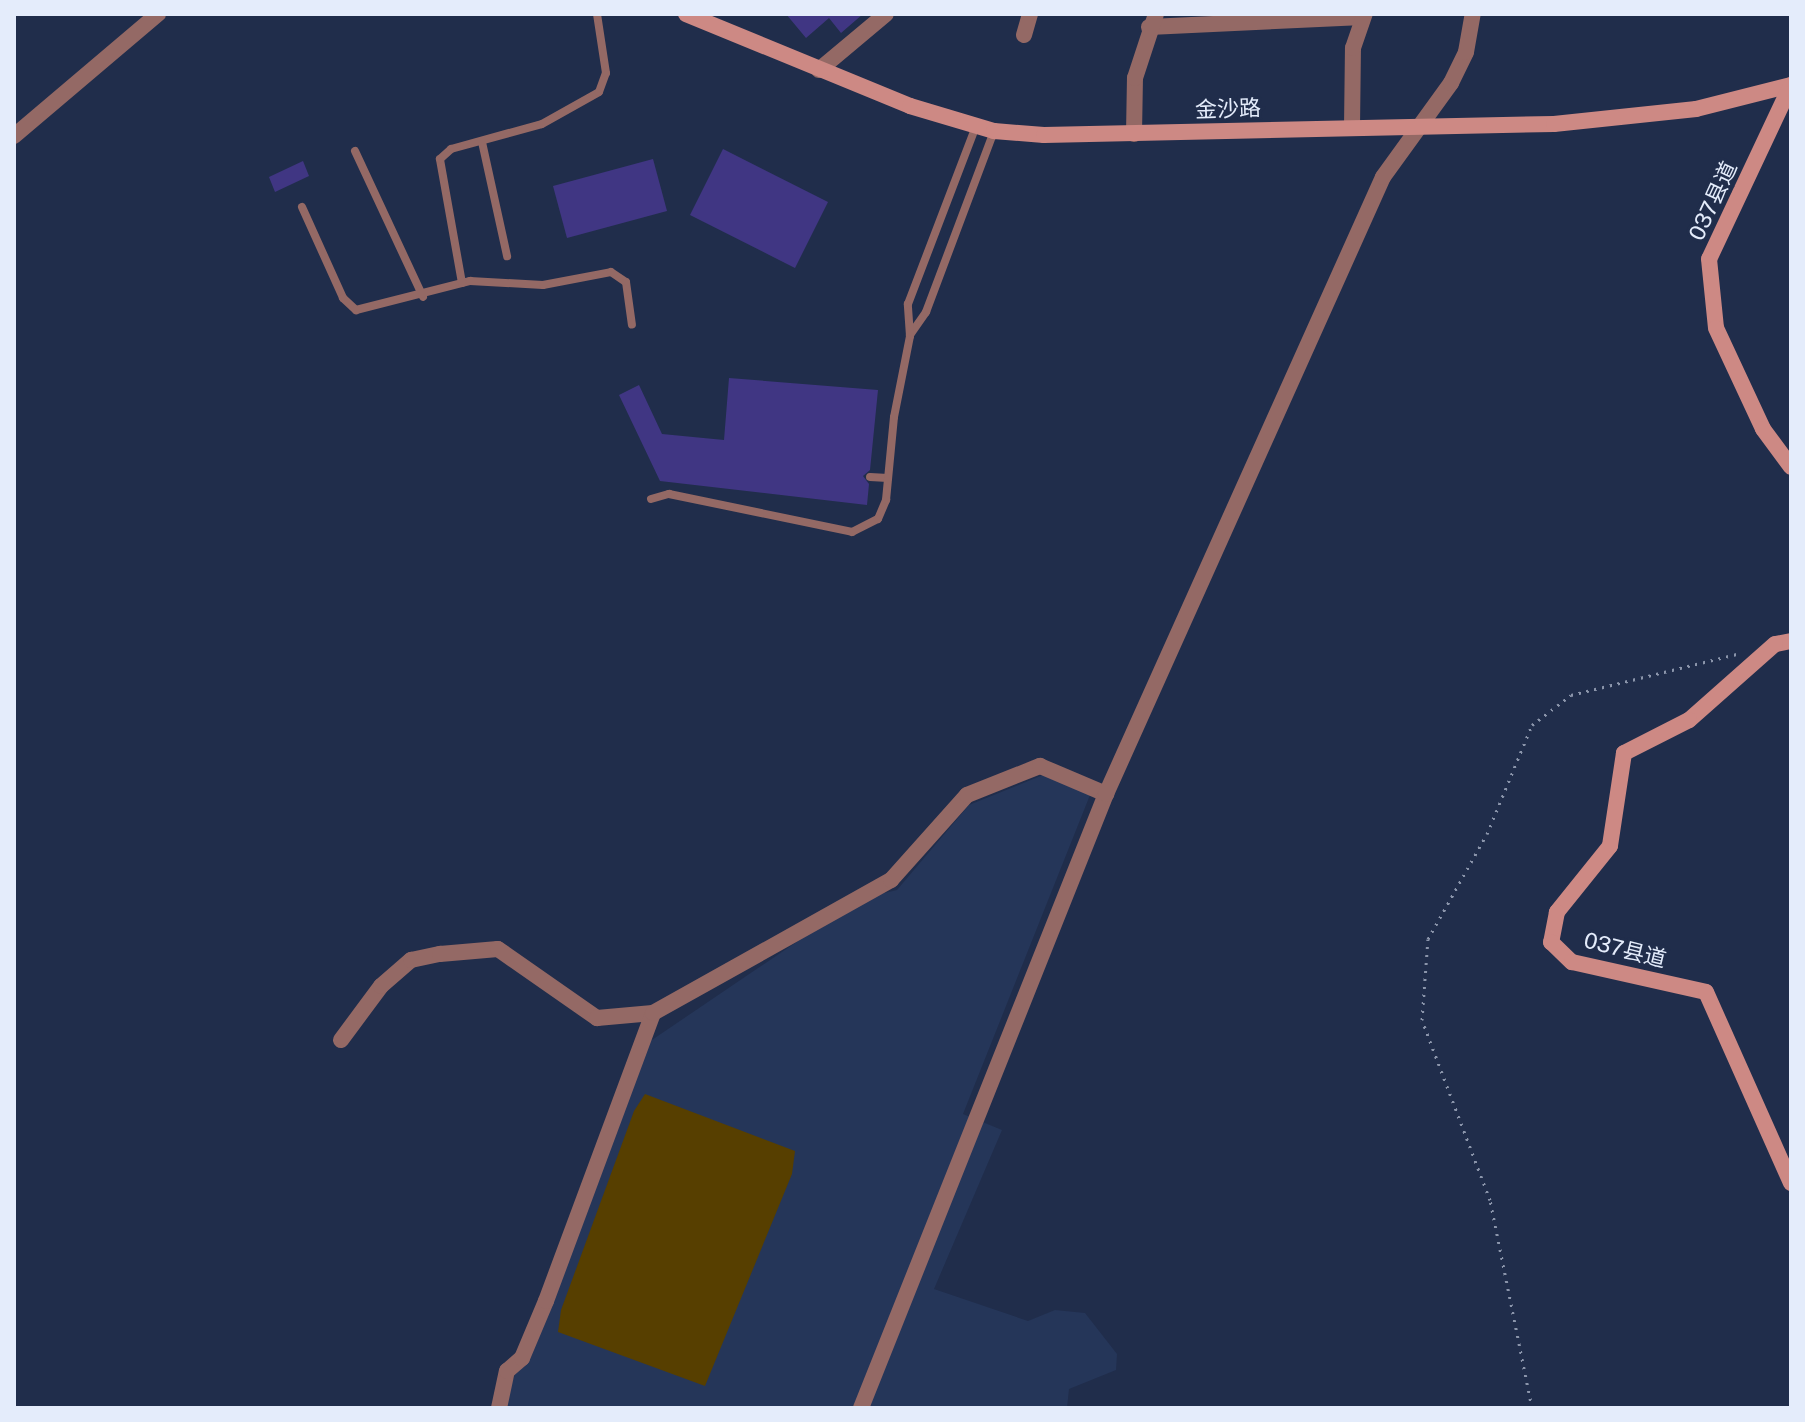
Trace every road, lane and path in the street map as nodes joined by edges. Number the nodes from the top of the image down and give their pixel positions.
1 (158, 14) edge
2 (597, 14) edge
3 (686, 14) edge
4 (886, 14) edge
5 (1030, 14) edge
6 (1473, 14) edge
7 (1364, 15) edge
8 (1153, 21) edge
9 (1024, 35) dead end
10 (819, 70) junction
11 (1791, 85) edge
12 (976, 126) junction
13 (1417, 126) junction
14 (1352, 127) junction
15 (994, 131) junction
16 (1134, 134) junction
17 (14, 136) edge
18 (482, 142) junction
19 (355, 151) dead end
20 (302, 207) dead end
21 (507, 256) dead end
22 (462, 283) junction
23 (423, 297) junction
24 (632, 325) dead end
25 (910, 336) junction
26 (1791, 467) edge
27 (870, 477) dead end
28 (888, 478) junction
29 (651, 499) dead end
30 (1791, 641) edge
31 (1744, 652) dead end
32 (1106, 794) junction
33 (653, 1013) junction
34 (341, 1040) dead end
35 (1791, 1183) edge
36 (499, 1408) edge
37 (861, 1408) edge
38 (1532, 1408) edge

1 - 17 street
2 - 18 lane
3 - 10 street, 金沙路
4 - 10 street
5 - 9 street
6 - 13 street
7 - 8 street
7 - 14 street
8 - 16 street
10 - 12 street, 金沙路
11 - 13 street, 金沙路
11 - 26 street, 037县道
12 - 15 street, 金沙路
12 - 25 lane
13 - 14 street, 金沙路
13 - 32 street
14 - 16 street, 金沙路
15 - 16 street, 金沙路
15 - 25 lane
18 - 21 lane
18 - 22 lane
19 - 23 lane
20 - 23 lane
22 - 23 lane
22 - 24 lane
25 - 28 lane
27 - 28 lane
28 - 29 lane
30 - 35 street, 037县道
31 - 38 path
32 - 33 street
32 - 37 street
33 - 34 street
33 - 36 street

